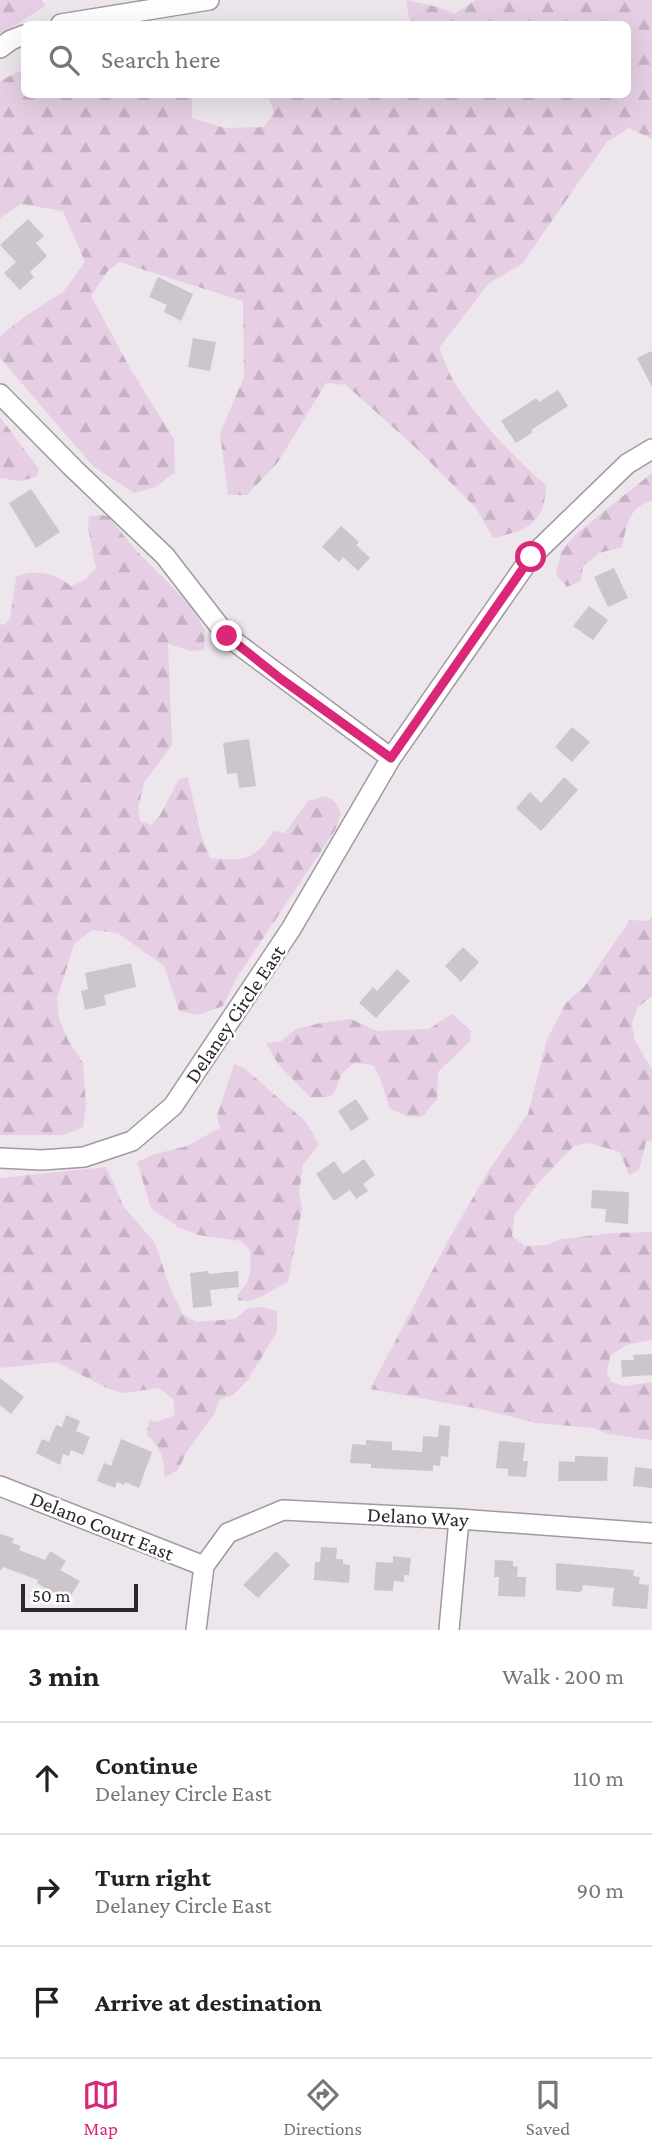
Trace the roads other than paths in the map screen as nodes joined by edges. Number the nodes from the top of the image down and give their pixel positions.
1 (209, 0) edge
2 (80, 21) edge
3 (21, 37) edge
4 (0, 48) edge
5 (0, 394) edge
6 (652, 449) edge
7 (391, 758) junction
8 (0, 1158) edge
9 (0, 1486) edge
10 (458, 1519) junction
11 (652, 1533) edge
12 (204, 1566) junction
13 (197, 1630) edge
14 (449, 1630) edge

1 - 2 street
3 - 4 street
5 - 7 street
6 - 7 street, Delaney Circle East
7 - 8 street, Delaney Circle East
9 - 12 street, Delano Court East
10 - 11 street, Delano Way
10 - 12 street, Delano Way
10 - 14 street
12 - 13 street

